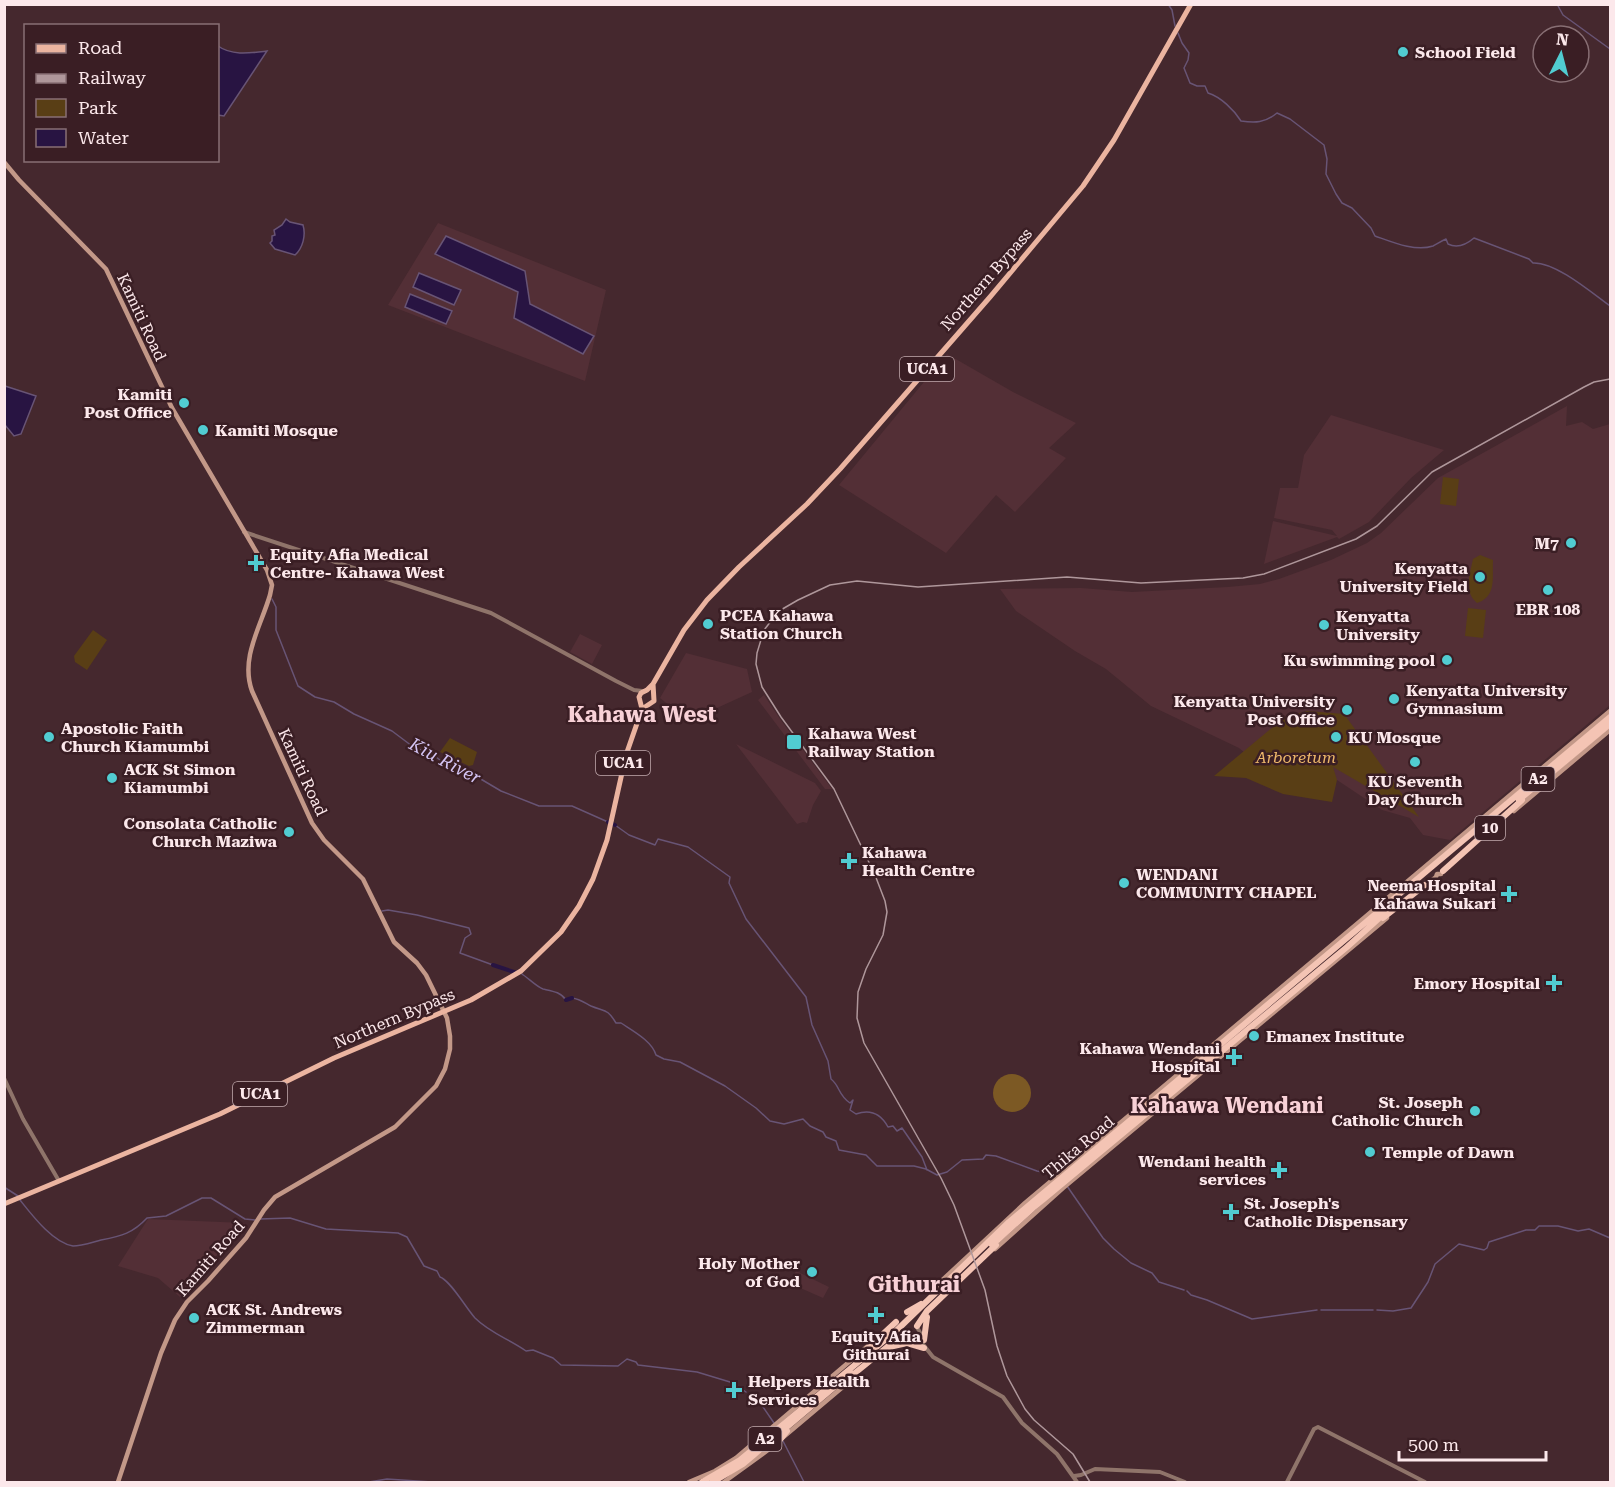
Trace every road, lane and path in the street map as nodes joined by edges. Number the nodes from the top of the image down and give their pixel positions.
1 (1191, 4) edge
2 (4, 162) edge
3 (243, 532) junction
4 (645, 698) junction
5 (1611, 711) edge
6 (1611, 717) edge
7 (1611, 724) edge
8 (1611, 730) edge
9 (1536, 784) junction
10 (1438, 857) junction
11 (1430, 864) junction
12 (1421, 871) junction
13 (1439, 874) junction
14 (1425, 885) junction
15 (547, 938) dead end
16 (1345, 944) junction
17 (545, 949) junction
18 (1176, 1077) junction
19 (4, 1078) edge
20 (1162, 1095) junction
21 (59, 1181) junction
22 (1061, 1181) junction
23 (4, 1203) edge
24 (978, 1255) junction
25 (971, 1262) junction
26 (932, 1308) junction
27 (908, 1312) dead end
28 (896, 1322) dead end
29 (917, 1327) joint
30 (888, 1331) junction
31 (898, 1331) junction
32 (909, 1333) joint
33 (924, 1340) junction
34 (883, 1350) junction
35 (926, 1350) junction
36 (842, 1382) junction
37 (824, 1390) junction
38 (797, 1419) junction
39 (779, 1441) junction
40 (1074, 1476) junction
41 (118, 1482) edge
42 (688, 1482) edge
43 (702, 1482) edge
44 (713, 1482) edge
45 (724, 1482) edge
46 (1077, 1482) edge
47 (1185, 1482) edge
48 (1287, 1482) edge
49 (1425, 1482) edge

1 - 4 main road, Northern Bypass / UCA1
2 - 3 main road, Kamiti Road
3 - 4 street
3 - 41 main road, Kamiti Road
4 - 17 main road, Northern Bypass / UCA1
5 - 10 main road, Thika Road
6 - 9 highway, Thika Road / A2
7 - 9 highway, Thika Road / A2
8 - 13 main road, Thika Road
9 - 10 highway
9 - 13 highway, 10
9 - 16 highway, Thika Road / A2
10 - 11 main road, Thika Road
11 - 12 main road, Thika Road
11 - 13 main road
12 - 16 highway
12 - 18 main road, Thika Road
13 - 14 main road, Thika Road
14 - 16 highway
14 - 22 main road, Thika Road
15 - 17 main road
16 - 20 highway, Thika Road / A2
16 - 22 highway, Thika Road / A2
17 - 21 main road, Northern Bypass / UCA1
18 - 20 highway
18 - 22 main road, Thika Road
19 - 21 street
20 - 22 highway, Thika Road / A2
21 - 23 main road, Northern Bypass / UCA1
22 - 24 main road, Thika Road
22 - 24 main road, Thika Road
22 - 24 highway, Thika Road / A2
24 - 25 highway, Thika Road / A2
25 - 26 highway
25 - 27 highway
25 - 31 highway, Thika Road / A2
26 - 29 highway
26 - 33 highway
28 - 30 highway
29 - 33 street
30 - 37 highway
30 - 42 main road
31 - 36 highway, Thika Road / A2
31 - 37 highway, Thika Road / A2
32 - 34 highway
32 - 35 street
33 - 35 street
34 - 35 highway
34 - 36 highway
34 - 39 main road
35 - 40 street
36 - 38 highway, Thika Road / A2
37 - 43 highway, Thika Road / A2
38 - 39 highway
38 - 44 highway, Thika Road / A2
39 - 45 main road
40 - 46 street
40 - 47 street
48 - 49 street

